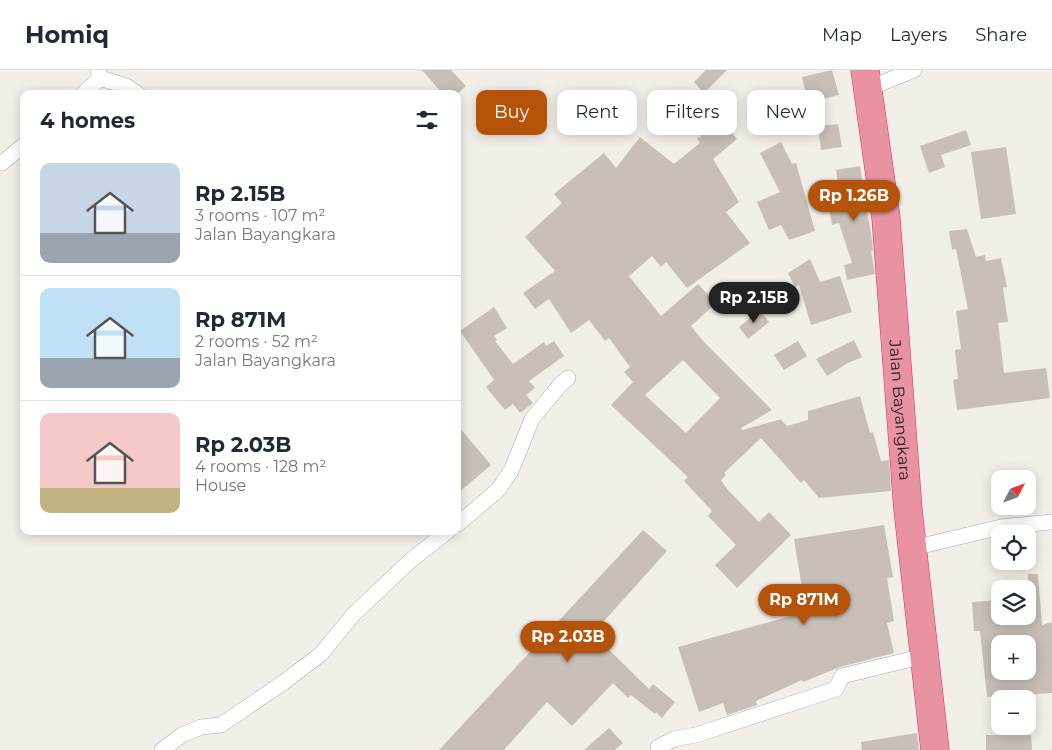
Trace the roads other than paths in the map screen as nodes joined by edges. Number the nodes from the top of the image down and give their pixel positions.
1 (914, 70) edge
2 (99, 74) edge
3 (866, 79) edge
4 (86, 90) edge
5 (132, 90) edge
6 (20, 148) edge
7 (2, 163) dead end
8 (568, 378) dead end
9 (461, 521) edge
10 (1052, 522) edge
11 (443, 535) edge
12 (912, 548) junction
13 (924, 656) junction
14 (658, 747) dead end
15 (162, 750) edge
16 (935, 750) edge

1 - 3 street
2 - 4 street
2 - 5 street
3 - 12 highway, Jalan Bayangkara
6 - 7 street
8 - 9 street
10 - 12 street
11 - 15 street
12 - 13 highway, Jalan Bayangkara
13 - 14 street
13 - 16 highway, Jalan Bayangkara

